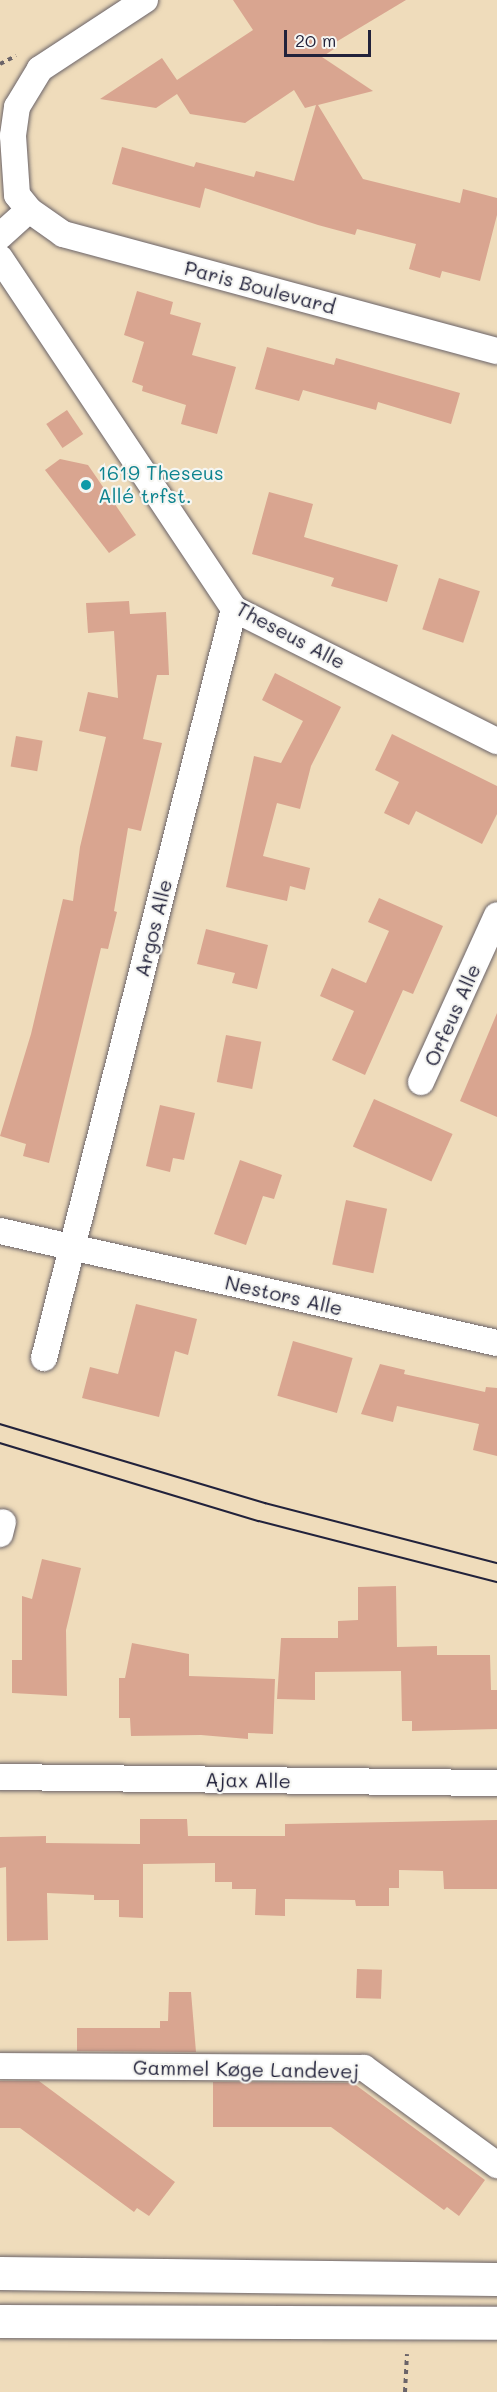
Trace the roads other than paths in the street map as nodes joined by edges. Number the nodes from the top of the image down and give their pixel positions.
1 (145, 0) edge
2 (29, 210) junction
3 (0, 236) edge
4 (0, 258) edge
5 (497, 351) edge
6 (234, 609) junction
7 (497, 741) edge
8 (497, 915) edge
9 (421, 1082) dead end
10 (0, 1231) edge
11 (72, 1247) junction
12 (497, 1343) edge
13 (44, 1358) dead end
14 (0, 1777) edge
15 (497, 1783) edge
16 (0, 2066) edge
17 (497, 2165) edge
18 (0, 2273) edge
19 (497, 2279) edge
20 (0, 2321) edge
21 (497, 2323) edge

1 - 2 street
2 - 3 street
2 - 5 street, Paris Boulevard
4 - 6 street, Theseus Alle
6 - 7 street, Theseus Alle
6 - 11 street, Argos Alle
8 - 9 street, Orfeus Alle
10 - 11 street, Nestors Alle
11 - 12 street, Nestors Alle
11 - 13 street
14 - 15 street, Ajax Alle
16 - 17 street, Gammel Køge Landevej
18 - 19 main road
20 - 21 main road

